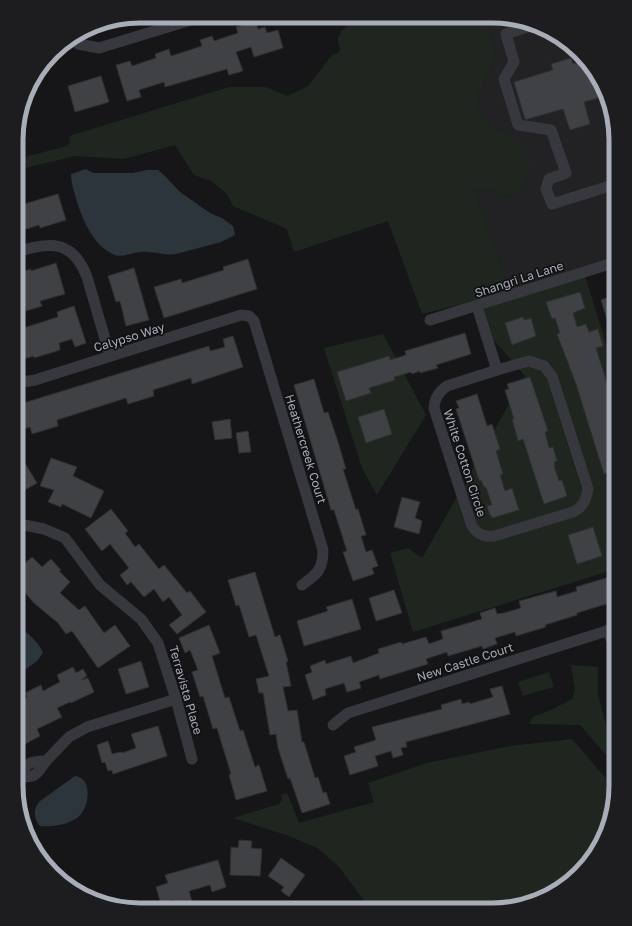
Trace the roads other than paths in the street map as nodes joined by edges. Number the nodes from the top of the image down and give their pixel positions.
1 (181, 23) edge
2 (524, 28) edge
3 (78, 44) dead end
4 (609, 186) edge
5 (23, 250) edge
6 (609, 264) edge
7 (477, 306) junction
8 (248, 316) joint
9 (430, 320) dead end
10 (110, 356) junction
11 (497, 370) junction
12 (23, 382) edge
13 (24, 524) dead end
14 (302, 585) dead end
15 (609, 630) edge
16 (176, 699) junction
17 (333, 725) dead end
18 (192, 760) dead end
19 (23, 777) edge

1 - 3 street
2 - 4 street
5 - 10 street
6 - 7 street, Shangri La Lane
7 - 9 street, Shangri La Lane
7 - 11 street
8 - 10 street, Calypso Way
8 - 14 street, Heathercreek Court
10 - 12 street, Calypso Way
11 - 11 street, White Cotton Circle
13 - 16 street, Terravista Place
15 - 17 street, New Castle Court
16 - 18 street, Terravista Place
16 - 19 street

